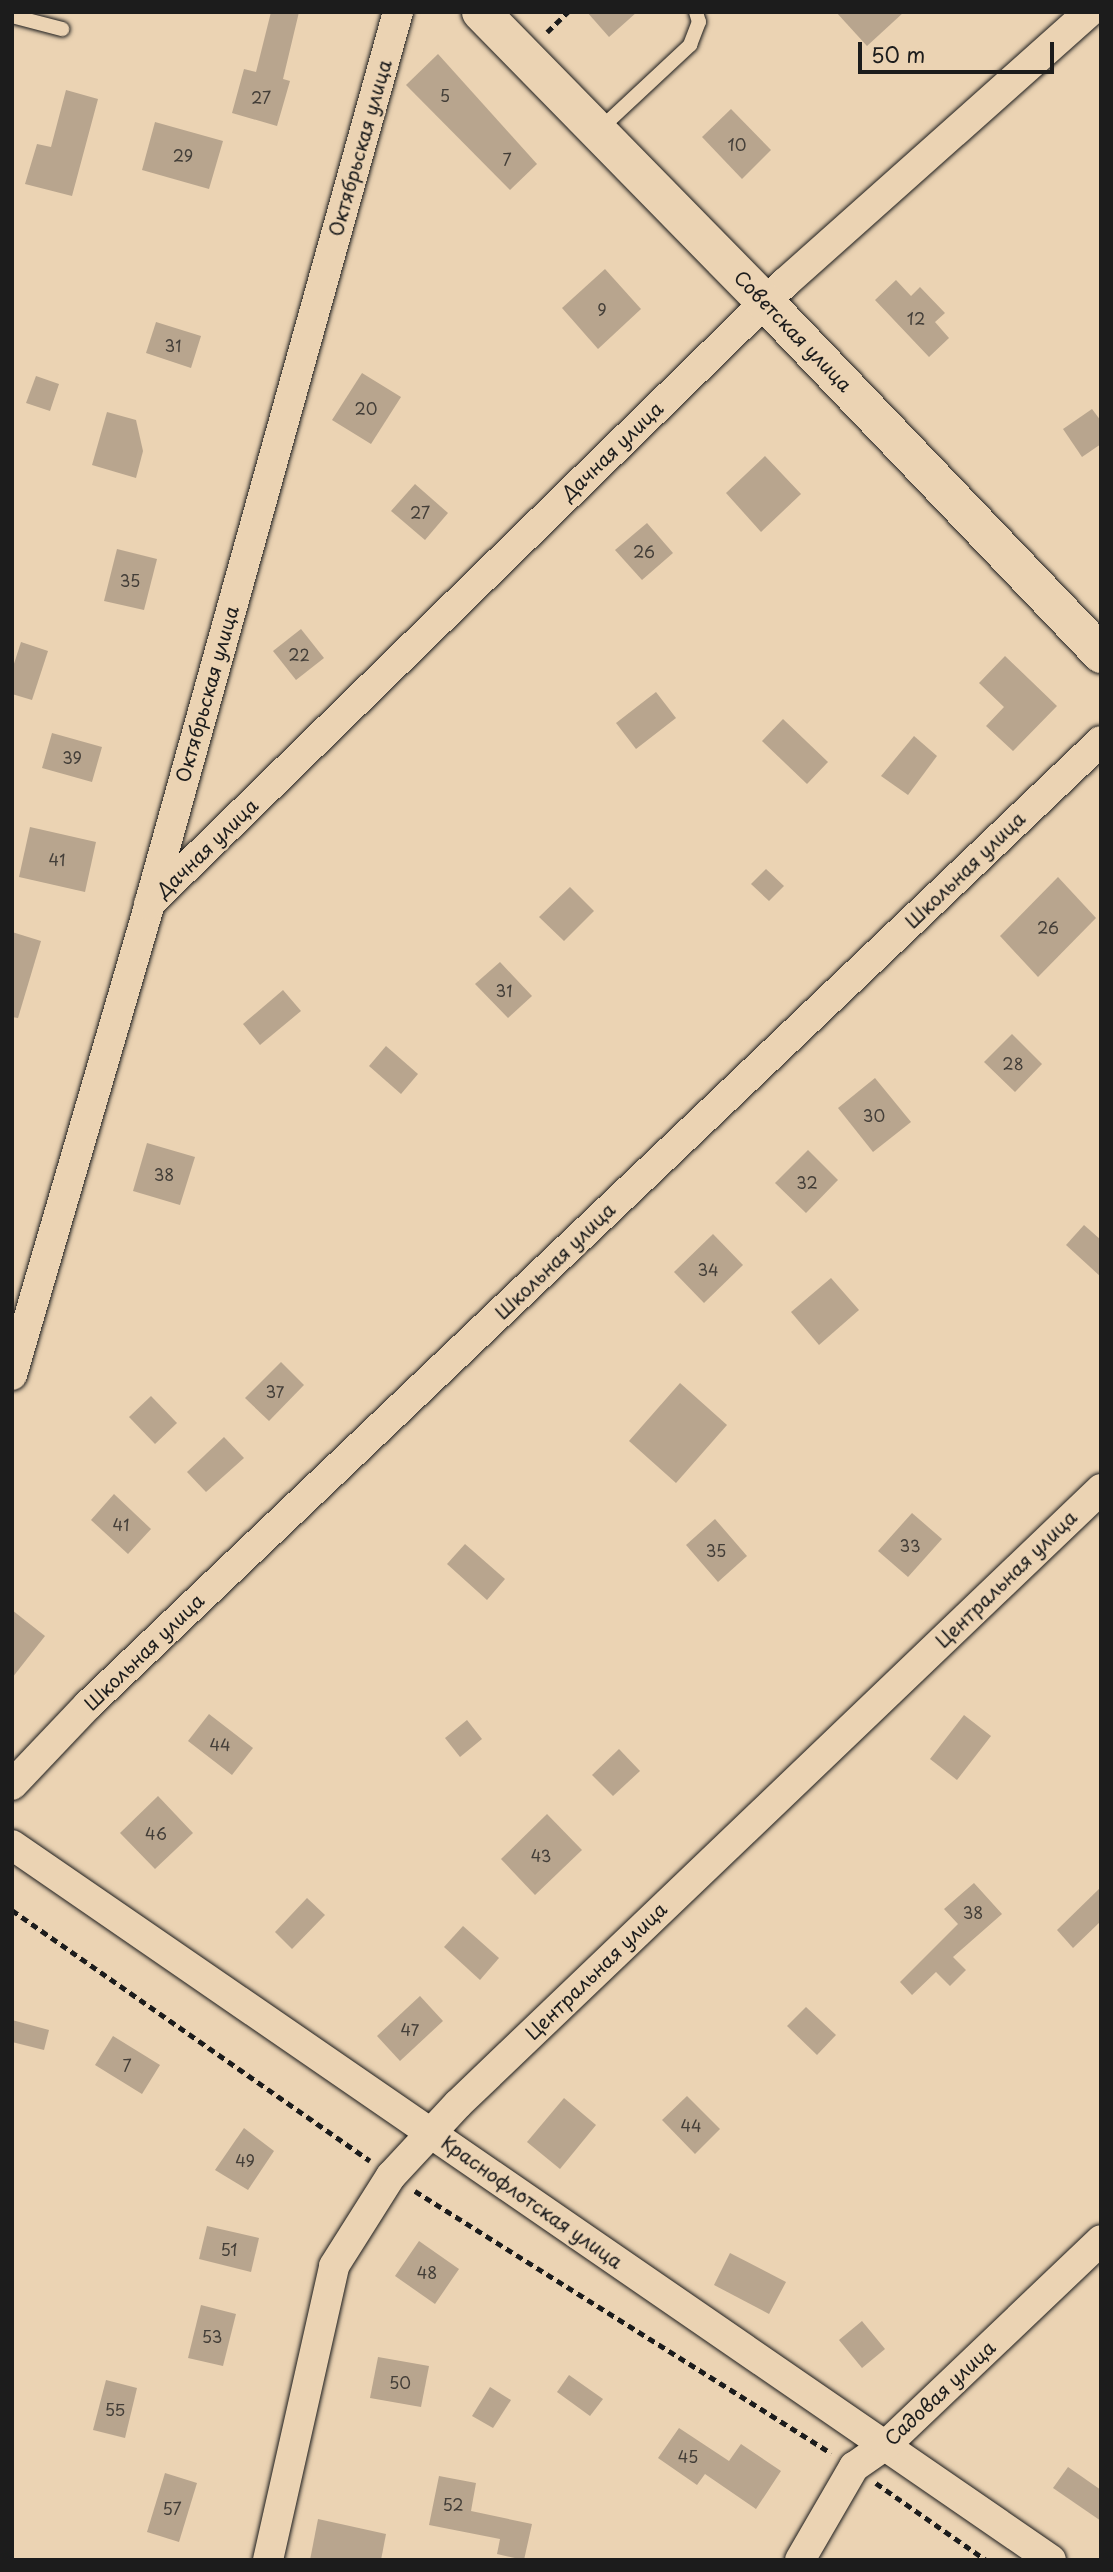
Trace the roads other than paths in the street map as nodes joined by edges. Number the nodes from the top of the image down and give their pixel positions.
1 (398, 12) edge
2 (481, 12) edge
3 (696, 12) edge
4 (1089, 12) edge
5 (12, 16) edge
6 (62, 29) dead end
7 (598, 132) junction
8 (765, 302) junction
9 (1101, 654) edge
10 (1101, 741) edge
11 (149, 905) junction
12 (12, 1375) edge
13 (1101, 1489) edge
14 (12, 1784) edge
15 (12, 1845) edge
16 (430, 2132) junction
17 (1101, 2241) edge
18 (886, 2445) junction
19 (268, 2560) edge
20 (800, 2560) edge
21 (1051, 2560) edge

1 - 11 street, Октябрьская улица
2 - 7 main road, Советская улица
3 - 7 lane
4 - 8 street, Дачная улица
5 - 6 lane
7 - 8 main road, Советская улица
8 - 9 main road, Советская улица
8 - 11 street, Дачная улица
10 - 14 street, Школьная улица
11 - 12 street, Октябрьская улица
13 - 16 street, Центральная улица
15 - 16 street, Краснофлотская улица
16 - 18 street, Краснофлотская улица
16 - 19 street, Центральная улица
17 - 18 street, Садовая улица
18 - 20 street, Садовая улица
18 - 21 street, Краснофлотская улица

